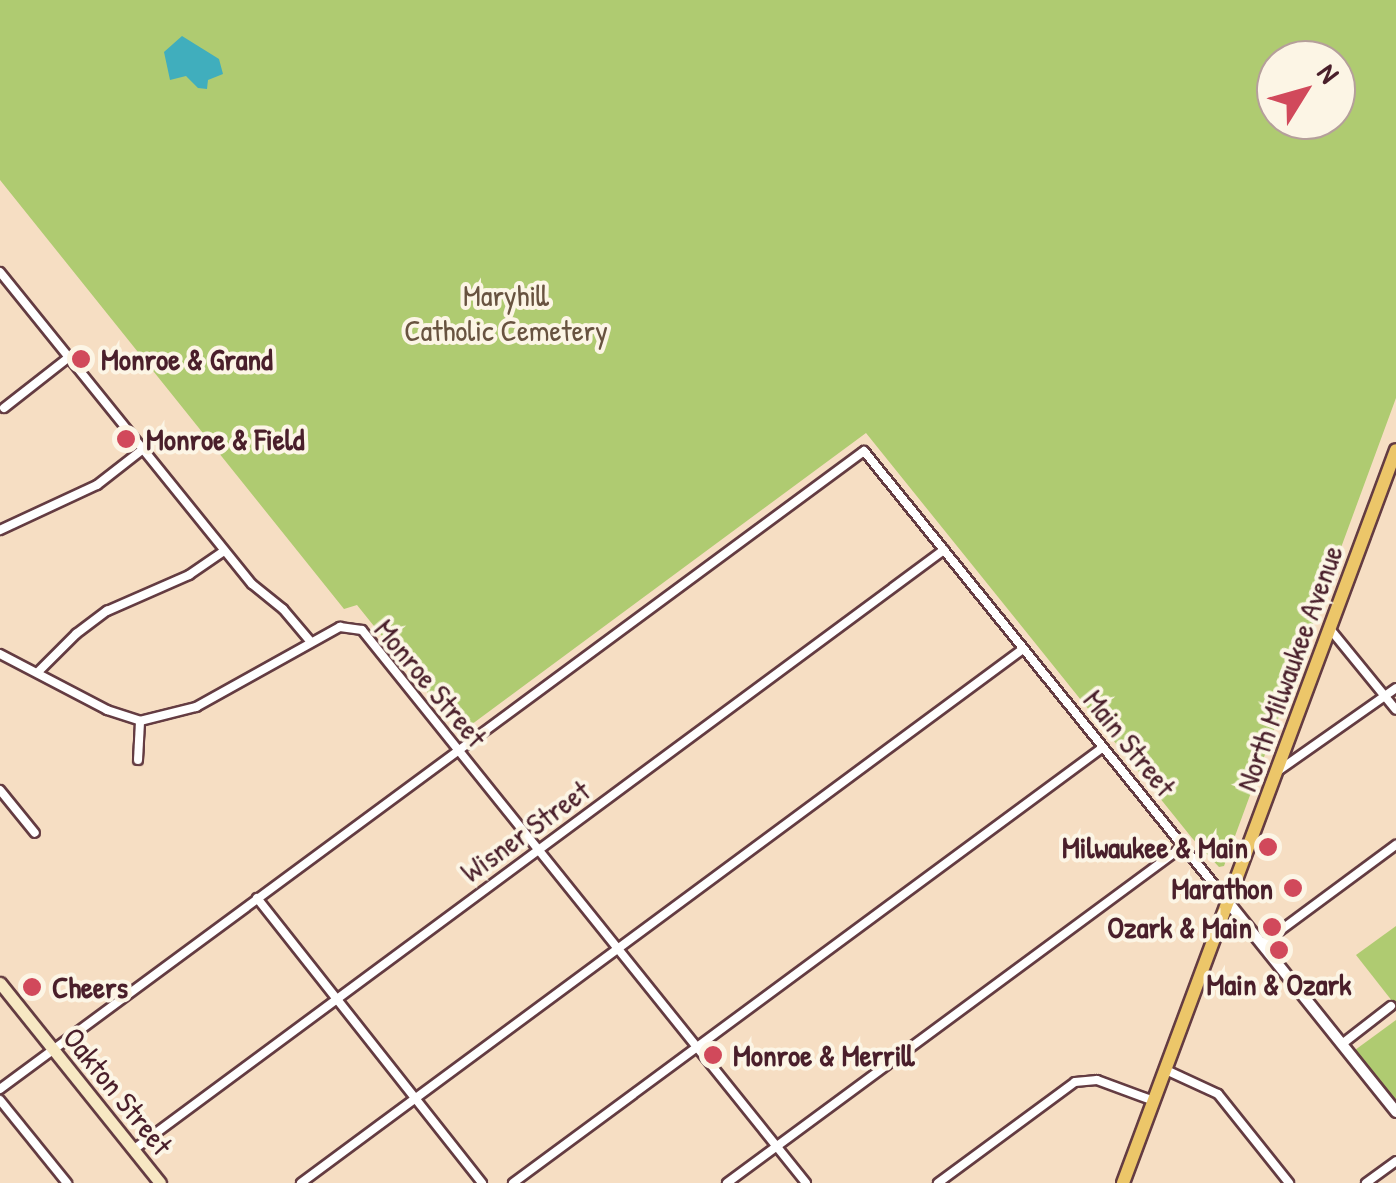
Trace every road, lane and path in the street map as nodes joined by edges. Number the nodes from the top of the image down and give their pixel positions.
1 (0, 272) edge
2 (68, 357) junction
3 (4, 408) dead end
4 (143, 450) junction
5 (1396, 450) edge
6 (0, 530) edge
7 (224, 550) junction
8 (944, 550) junction
9 (1330, 629) junction
10 (311, 642) junction
11 (1023, 649) junction
12 (0, 654) edge
13 (38, 672) junction
14 (1396, 688) edge
15 (1385, 696) junction
16 (1396, 710) edge
17 (140, 721) junction
18 (1102, 748) junction
19 (459, 749) junction
20 (138, 760) dead end
21 (1278, 771) junction
22 (0, 790) edge
23 (35, 833) dead end
24 (1396, 845) edge
25 (1182, 847) junction
26 (538, 849) junction
27 (258, 898) junction
28 (1228, 902) junction
29 (1262, 944) junction
30 (617, 948) junction
31 (0, 983) edge
32 (336, 1000) junction
33 (1392, 1006) dead end
34 (1342, 1044) junction
35 (697, 1048) junction
36 (54, 1049) junction
37 (1166, 1070) junction
38 (0, 1090) edge
39 (415, 1099) junction
40 (0, 1100) edge
41 (1154, 1102) junction
42 (1396, 1112) edge
43 (776, 1147) junction
44 (134, 1150) junction
45 (1396, 1161) edge
46 (66, 1183) edge
47 (160, 1183) edge
48 (301, 1183) edge
49 (482, 1183) edge
50 (513, 1183) edge
51 (727, 1183) edge
52 (806, 1183) edge
53 (938, 1183) edge
54 (1123, 1183) edge
55 (1289, 1183) edge
56 (1366, 1183) edge

1 - 2 street
2 - 3 street
2 - 4 street
4 - 6 street
4 - 7 street
5 - 9 main road, North Milwaukee Avenue
7 - 10 street
7 - 13 street
8 - 11 street, Main Street
8 - 19 street, Main Street
8 - 26 street, Wisner Street
9 - 15 street
9 - 21 main road, North Milwaukee Avenue
10 - 17 street, Monroe Street
10 - 19 street, Monroe Street
11 - 18 street, Main Street
11 - 30 street
12 - 13 street
13 - 17 street
14 - 15 street
15 - 16 street
15 - 21 street
17 - 20 street
18 - 25 street, Main Street
18 - 35 street
19 - 26 street, Monroe Street
19 - 27 street
21 - 28 main road, North Milwaukee Avenue
22 - 23 street
24 - 29 street
25 - 28 street, Main Street
25 - 43 street
26 - 30 street, Monroe Street
26 - 32 street, Wisner Street
27 - 32 street
27 - 36 street
28 - 29 street, Main Street
28 - 37 main road, North Milwaukee Avenue
29 - 34 street, Main Street
30 - 35 street, Monroe Street
30 - 39 street
31 - 36 main road, Oakton Street
32 - 39 street
32 - 44 street, Wisner Street
33 - 34 street
34 - 42 street, Main Street
35 - 43 street, Monroe Street
35 - 50 street
36 - 38 street
36 - 44 main road, Oakton Street
37 - 41 main road, North Milwaukee Avenue
37 - 55 street
39 - 48 street
39 - 49 street
40 - 46 street
41 - 53 street
41 - 54 main road, North Milwaukee Avenue
43 - 51 street
43 - 52 street, Monroe Street
44 - 47 main road, Oakton Street
45 - 56 street

